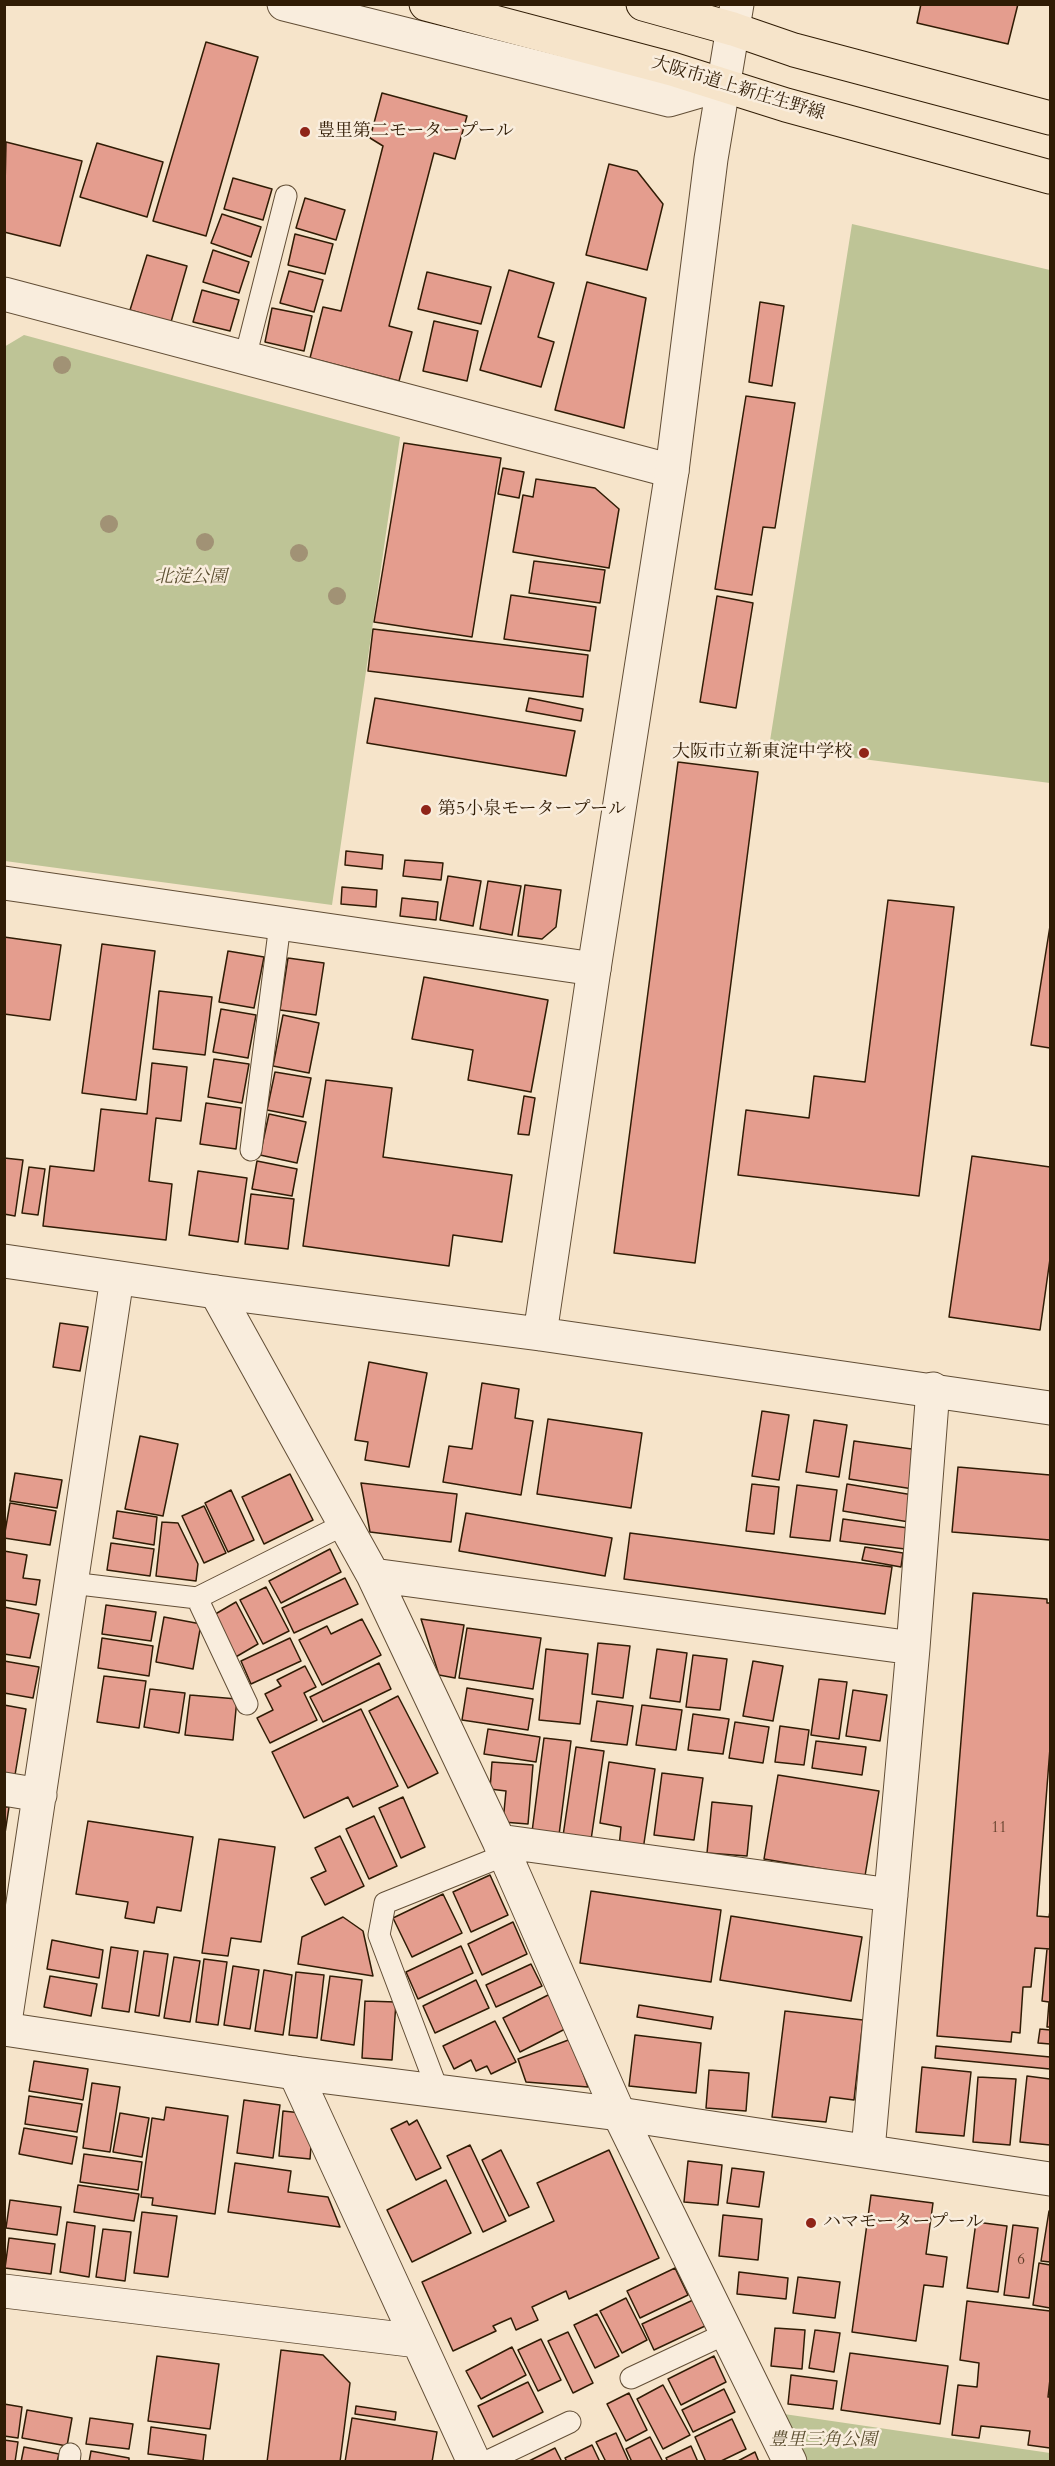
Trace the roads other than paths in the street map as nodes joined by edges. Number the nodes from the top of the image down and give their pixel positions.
1 (284, 4) edge
2 (426, 4) edge
3 (643, 4) edge
4 (728, 13) edge
5 (724, 84) junction
6 (1050, 118) edge
7 (1050, 177) edge
8 (286, 196) dead end
9 (4, 294) edge
10 (245, 358) junction
11 (672, 471) junction
12 (4, 883) edge
13 (280, 924) junction
14 (594, 969) junction
15 (250, 1150) dead end
16 (4, 1261) edge
17 (117, 1278) junction
18 (216, 1292) junction
19 (540, 1334) junction
20 (933, 1389) junction
21 (1050, 1408) edge
22 (345, 1524) junction
23 (373, 1575) junction
24 (71, 1583) junction
25 (197, 1598) junction
26 (913, 1648) junction
27 (247, 1704) dead end
28 (4, 1790) edge
29 (40, 1795) junction
30 (502, 1848) junction
31 (891, 1895) junction
32 (13, 1921) edge
33 (4, 2029) edge
34 (295, 2073) junction
35 (438, 2091) junction
36 (619, 2114) junction
37 (868, 2150) junction
38 (1050, 2179) edge
39 (4, 2291) edge
40 (727, 2332) junction
41 (418, 2341) junction
42 (631, 2378) dead end
43 (570, 2422) dead end
44 (474, 2462) edge
45 (486, 2462) edge
46 (790, 2462) edge

1 - 5 street
2 - 5 main road, 大阪市道上新庄生野線
3 - 4 main road
4 - 5 street
4 - 6 main road
5 - 7 main road, 大阪市道上新庄生野線
5 - 11 street
8 - 10 lane
9 - 10 street
10 - 11 street
11 - 14 street
12 - 13 street
13 - 14 street
13 - 15 lane
14 - 19 street
16 - 17 street
17 - 18 street
17 - 24 street
18 - 19 street
18 - 22 street
19 - 20 street
20 - 21 street
20 - 26 street
22 - 23 street
22 - 25 lane
23 - 26 street
23 - 30 street
24 - 25 lane
24 - 29 street
25 - 27 lane
26 - 31 street
28 - 29 street
29 - 32 street
30 - 31 street
30 - 35 lane
30 - 36 street
31 - 37 street
32 - 33 street
33 - 34 street
34 - 35 street
34 - 41 street
35 - 36 street
36 - 37 street
36 - 40 street
37 - 38 street
39 - 41 street
40 - 42 lane
40 - 46 street
41 - 44 street
43 - 45 lane

